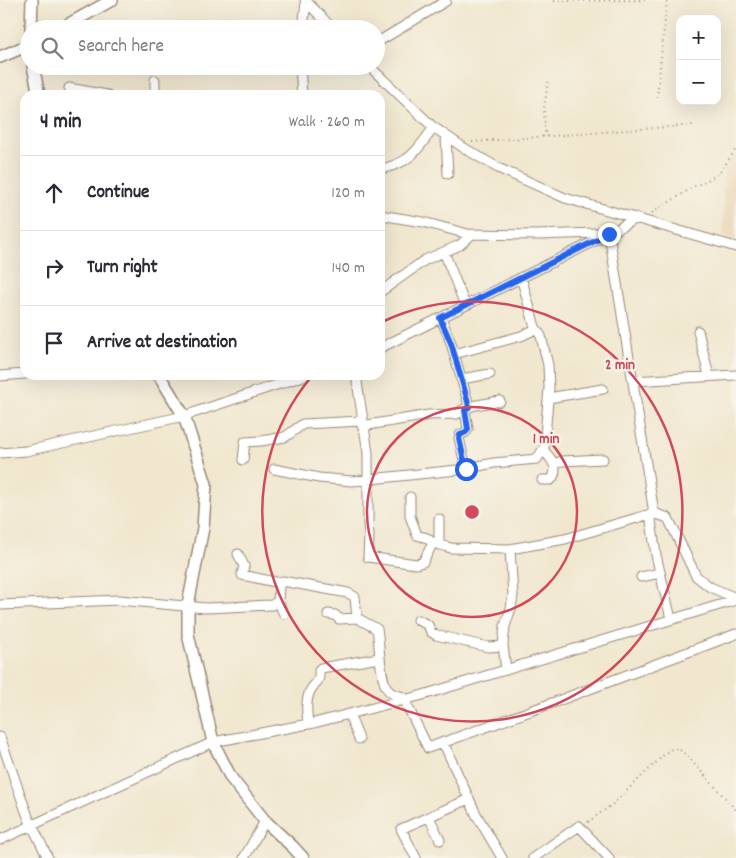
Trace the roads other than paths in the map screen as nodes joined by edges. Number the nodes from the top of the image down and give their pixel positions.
1 (32, 0) edge
2 (112, 0) edge
3 (305, 0) edge
4 (446, 1) edge
5 (31, 20) edge
6 (76, 20) edge
7 (304, 20) edge
8 (324, 20) edge
9 (385, 38) edge
10 (20, 49) edge
11 (0, 57) edge
12 (35, 75) edge
13 (301, 75) edge
14 (379, 75) edge
15 (155, 80) dead end
16 (69, 88) dead end
17 (38, 90) edge
18 (80, 90) edge
19 (155, 90) edge
20 (302, 90) edge
21 (434, 127) junction
22 (446, 136) junction
23 (385, 168) edge
24 (448, 174) dead end
25 (385, 216) edge
26 (639, 219) junction
27 (468, 234) junction
28 (606, 235) junction
29 (736, 247) edge
30 (444, 252) junction
31 (521, 277) junction
32 (385, 288) edge
33 (465, 305) junction
34 (440, 318) junction
35 (536, 329) junction
36 (698, 331) dead end
37 (385, 346) edge
38 (454, 354) junction
39 (20, 374) edge
40 (490, 374) dead end
41 (736, 375) edge
42 (0, 376) edge
43 (709, 376) junction
44 (461, 379) junction
45 (162, 380) edge
46 (291, 380) edge
47 (357, 380) edge
48 (633, 381) junction
49 (603, 389) dead end
50 (548, 398) junction
51 (500, 401) dead end
52 (469, 407) junction
53 (184, 416) junction
54 (362, 424) junction
55 (543, 450) junction
56 (0, 453) edge
57 (603, 459) dead end
58 (243, 460) dead end
59 (554, 464) junction
60 (274, 469) dead end
61 (466, 469) junction
62 (369, 480) junction
63 (542, 480) dead end
64 (410, 497) dead end
65 (652, 514) junction
66 (439, 520) dead end
67 (436, 544) junction
68 (510, 549) junction
69 (238, 554) dead end
70 (660, 573) junction
71 (640, 577) dead end
72 (280, 583) junction
73 (736, 599) edge
74 (278, 601) junction
75 (0, 605) edge
76 (188, 605) junction
77 (284, 614) dead end
78 (328, 614) dead end
79 (357, 618) junction
80 (671, 619) junction
81 (418, 620) dead end
82 (736, 634) edge
83 (503, 646) junction
84 (379, 658) junction
85 (506, 670) junction
86 (404, 700) junction
87 (349, 714) junction
88 (308, 724) junction
89 (0, 737) edge
90 (359, 739) dead end
91 (213, 742) junction
92 (444, 742) junction
93 (470, 800) junction
94 (429, 817) junction
95 (265, 821) junction
96 (33, 826) junction
97 (0, 840) edge
98 (440, 840) dead end
99 (48, 858) edge
100 (244, 858) edge
101 (302, 858) edge
102 (416, 858) edge
103 (502, 858) edge
104 (533, 858) edge
105 (609, 858) edge

1 - 5 street
2 - 6 street
3 - 7 street
3 - 8 street
4 - 9 street
10 - 11 street
12 - 17 street
13 - 20 street
14 - 21 street
15 - 19 street
16 - 18 street
21 - 22 street
21 - 23 street
22 - 24 street
22 - 26 street
25 - 27 street
26 - 28 street
26 - 29 street
27 - 28 street
27 - 30 street
28 - 31 street
28 - 48 street
30 - 32 street
30 - 33 street
31 - 33 street
31 - 35 street
33 - 34 street
34 - 37 street
34 - 38 street
35 - 38 street
35 - 50 street
36 - 43 street
38 - 44 street
39 - 42 street
40 - 44 street
41 - 43 street
43 - 48 street
44 - 52 street
45 - 53 street
46 - 53 street
47 - 54 street
48 - 65 street
49 - 50 street
50 - 55 street
51 - 52 street
52 - 54 street
52 - 61 street
53 - 56 street
53 - 76 street
54 - 58 street
54 - 62 street
55 - 59 street
55 - 61 street
57 - 59 street
59 - 63 street
60 - 62 street
61 - 62 street
62 - 67 street
64 - 67 street
65 - 68 street
65 - 70 street
65 - 73 street
66 - 67 street
67 - 68 street
68 - 83 street
69 - 72 street
70 - 71 street
70 - 80 street
72 - 74 street
72 - 79 street
73 - 80 street
74 - 76 street
74 - 77 street
75 - 76 street
76 - 91 street
78 - 79 street
79 - 84 street
80 - 85 street
81 - 83 street
82 - 92 street
83 - 85 street
84 - 86 street
84 - 88 street
85 - 86 street
86 - 87 street
86 - 92 street
87 - 88 street
87 - 90 street
88 - 91 street
89 - 96 street
91 - 95 street
91 - 96 street
92 - 93 street
93 - 94 street
93 - 103 street
94 - 98 street
94 - 102 street
95 - 100 street
95 - 101 street
96 - 97 street
96 - 99 street
104 - 105 street

